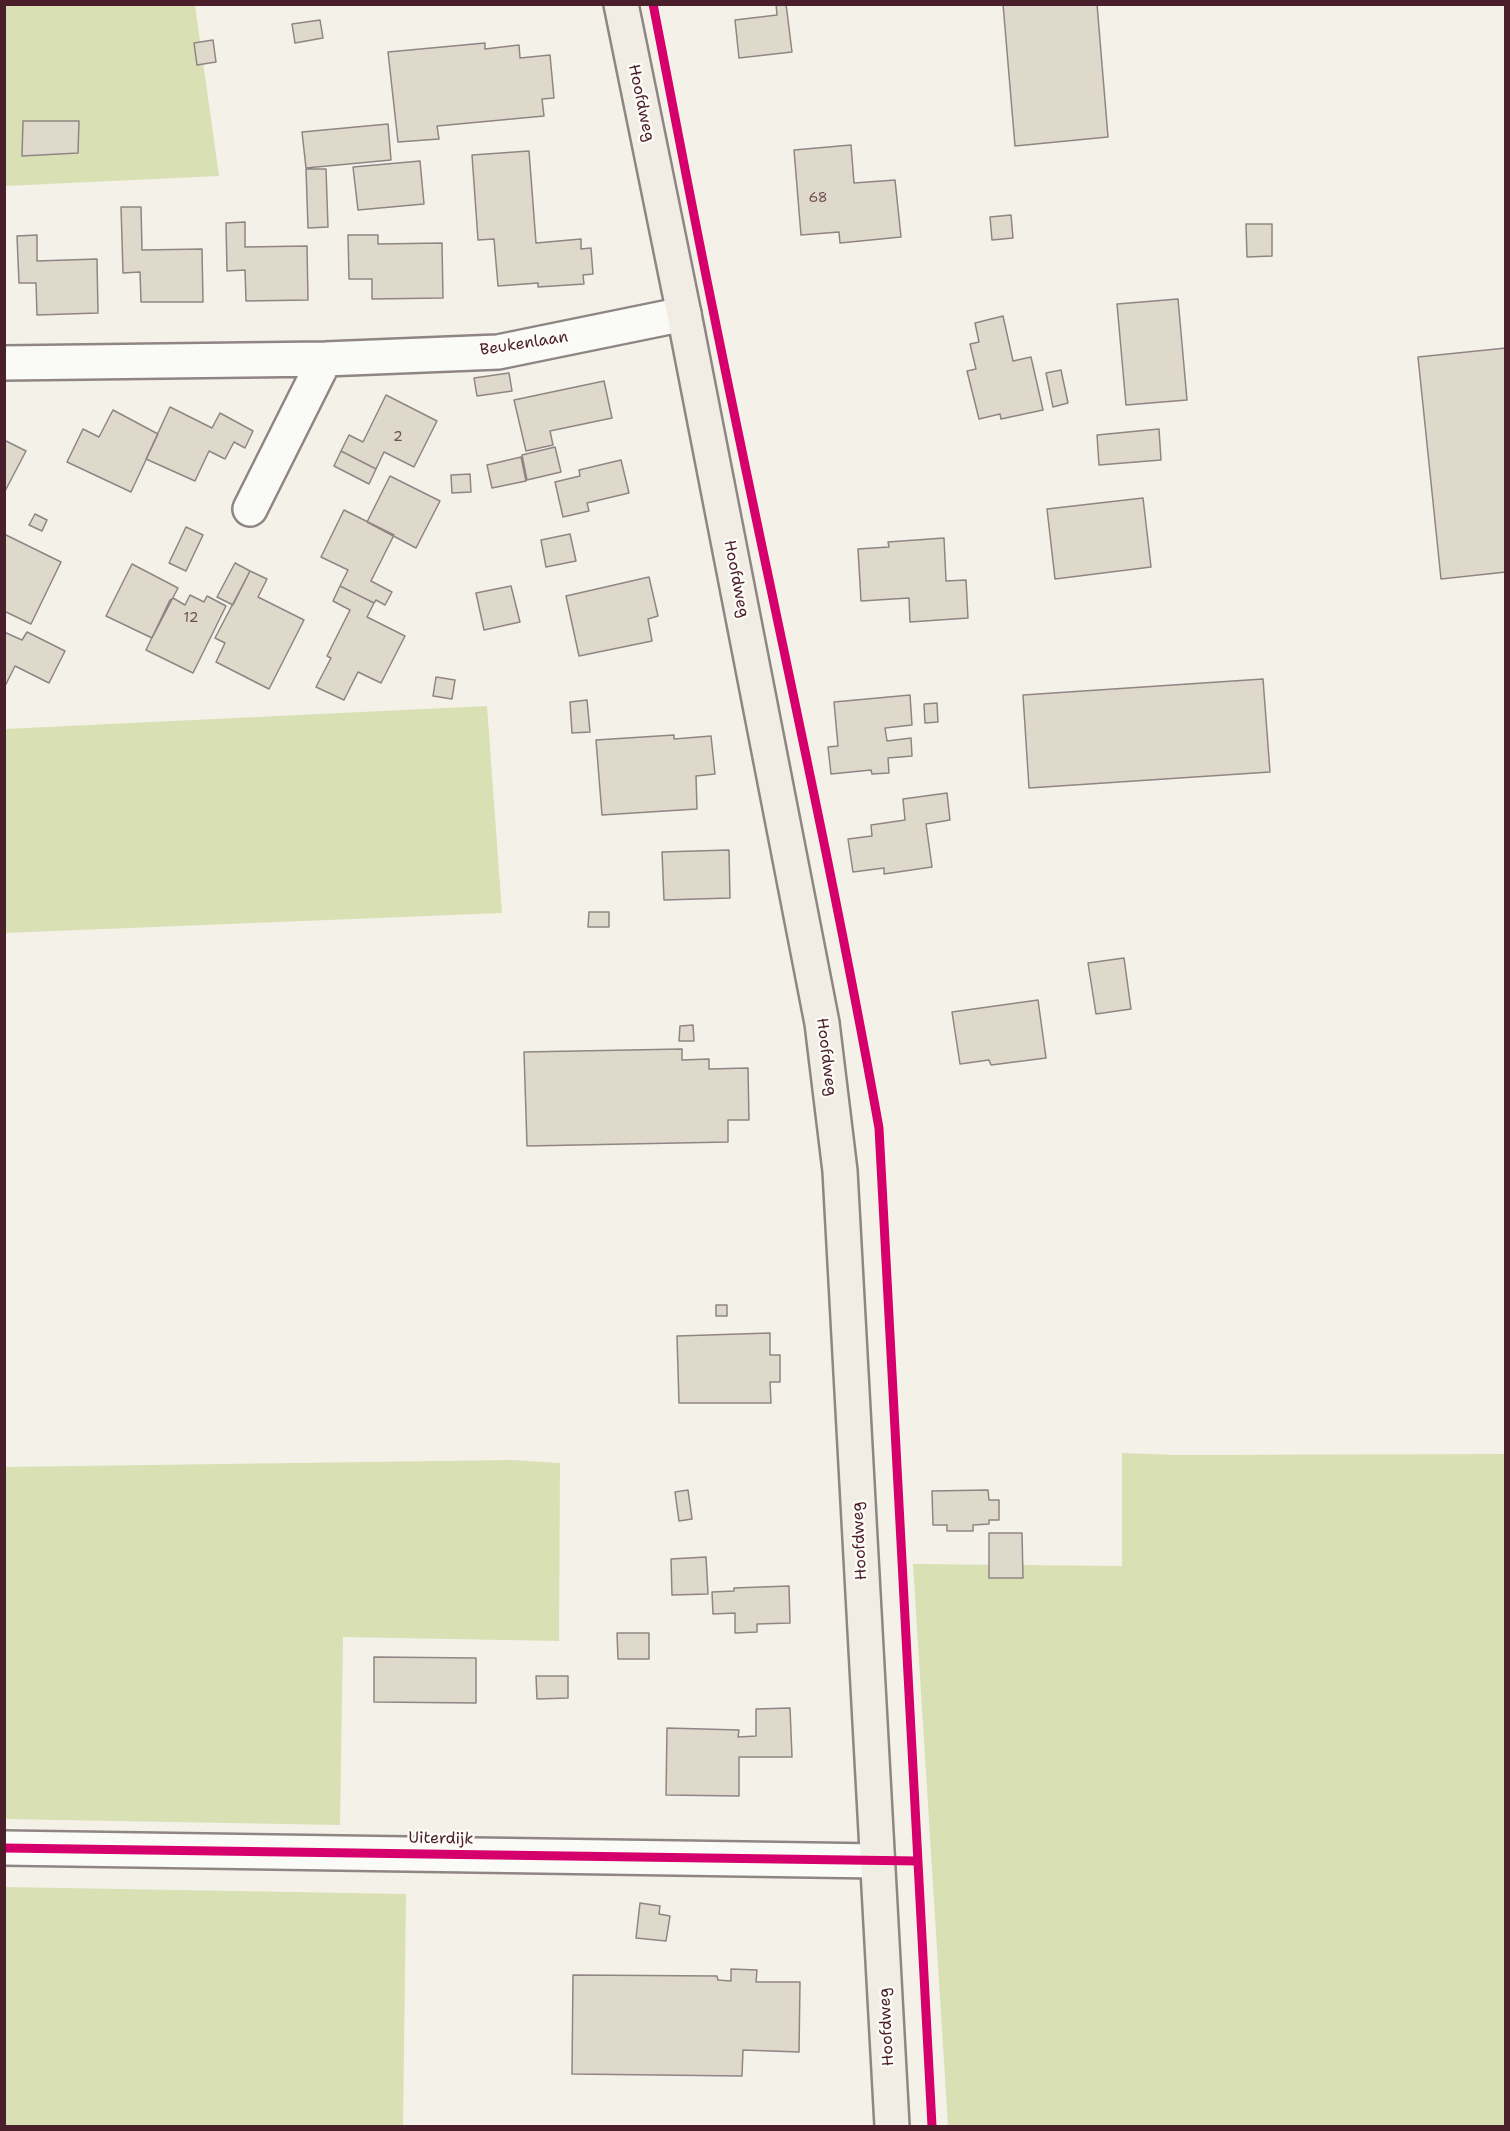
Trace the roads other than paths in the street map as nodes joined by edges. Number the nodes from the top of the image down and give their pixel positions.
1 (621, 4) edge
2 (684, 314) junction
3 (325, 359) junction
4 (4, 363) edge
5 (250, 509) dead end
6 (4, 1848) edge
7 (878, 1861) junction
8 (892, 2127) edge

1 - 2 main road, Hoofdweg
2 - 3 street, Beukenlaan
2 - 7 main road, Hoofdweg
3 - 4 street, Beukenlaan
3 - 5 street
6 - 7 street, Uiterdijk
7 - 8 main road, Hoofdweg

